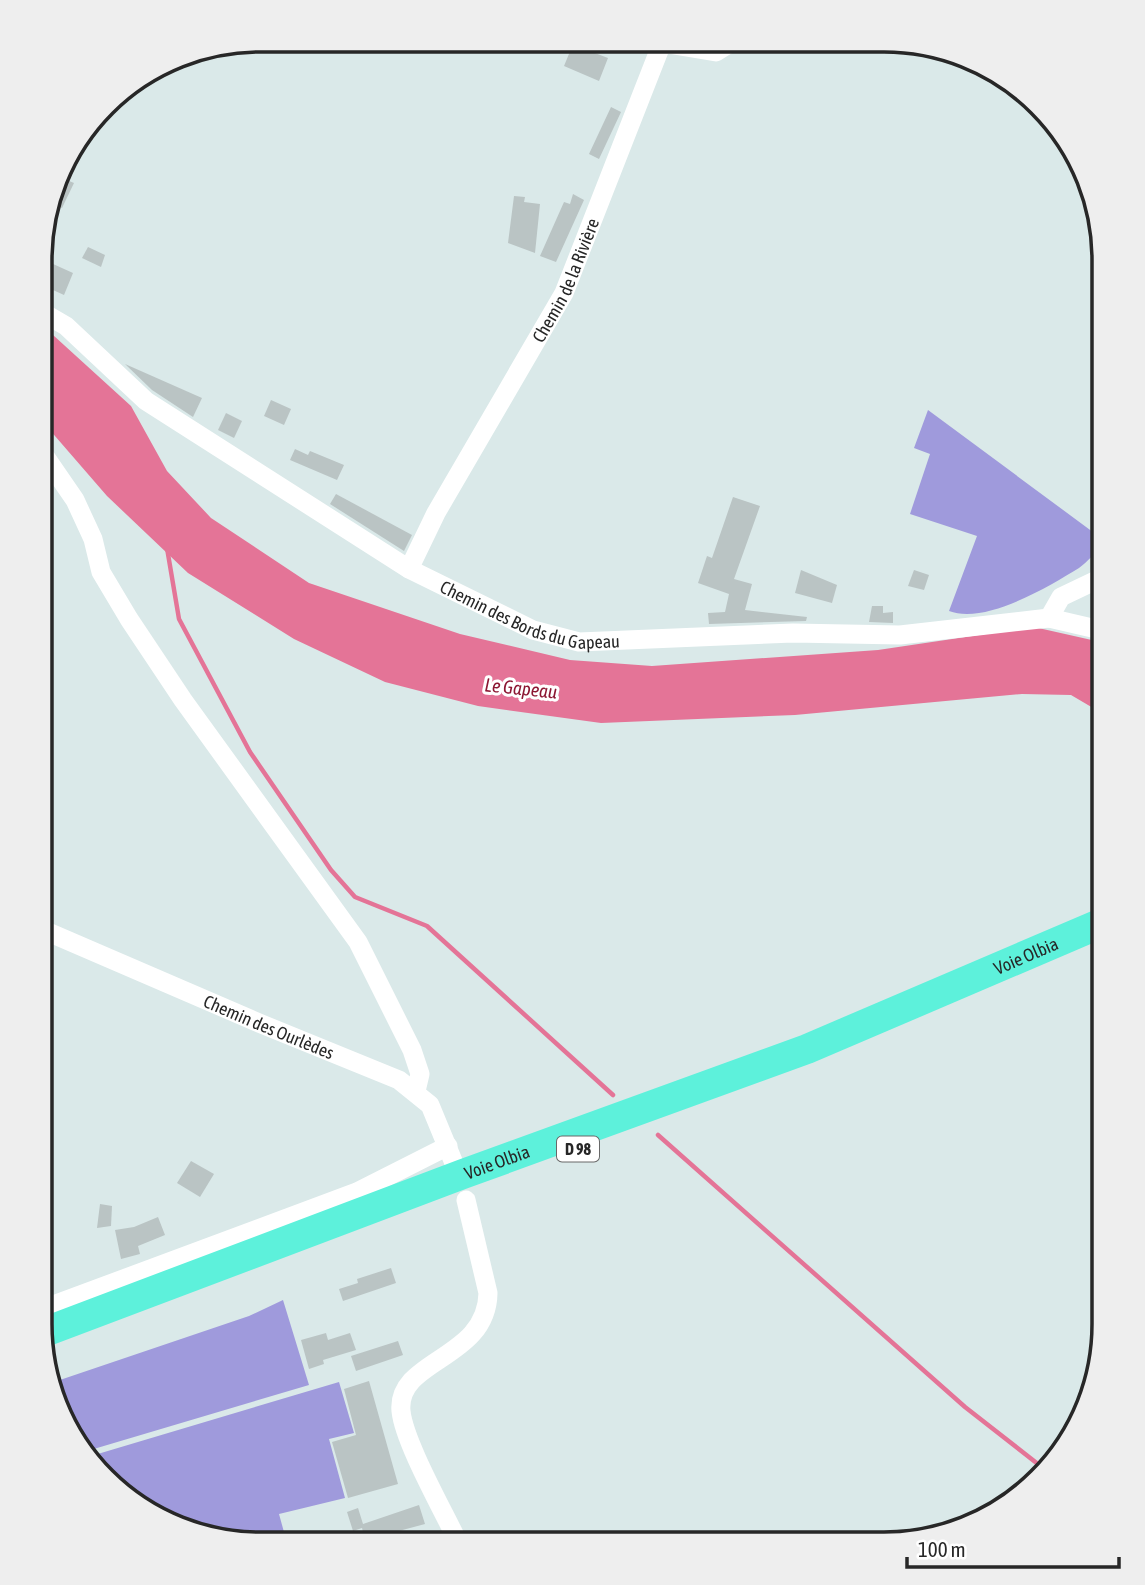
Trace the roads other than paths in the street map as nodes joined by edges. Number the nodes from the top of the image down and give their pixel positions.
1 (657, 53) edge
2 (53, 319) edge
3 (53, 468) edge
4 (409, 569) junction
5 (1092, 582) edge
6 (1049, 618) junction
7 (1092, 628) edge
8 (1092, 927) edge
9 (53, 934) edge
10 (1092, 938) edge
11 (416, 1091) junction
12 (447, 1146) junction
13 (456, 1168) dead end
14 (466, 1200) dead end
15 (53, 1305) edge
16 (53, 1329) edge
17 (54, 1343) edge
18 (452, 1532) edge

1 - 4 street, Chemin de la Rivière
2 - 4 street, Chemin des Bords du Gapeau
3 - 11 street
4 - 6 street, Chemin des Bords du Gapeau
5 - 6 street
6 - 7 street, Chemin des Bords du Gapeau
8 - 16 highway, Voie Olbia / D 98
9 - 11 street, Chemin des Ourlèdes
10 - 17 highway, Voie Olbia / D 98
11 - 12 street, Chemin des Ourlèdes
12 - 13 street, Chemin des Ourlèdes
12 - 15 street
14 - 18 street

